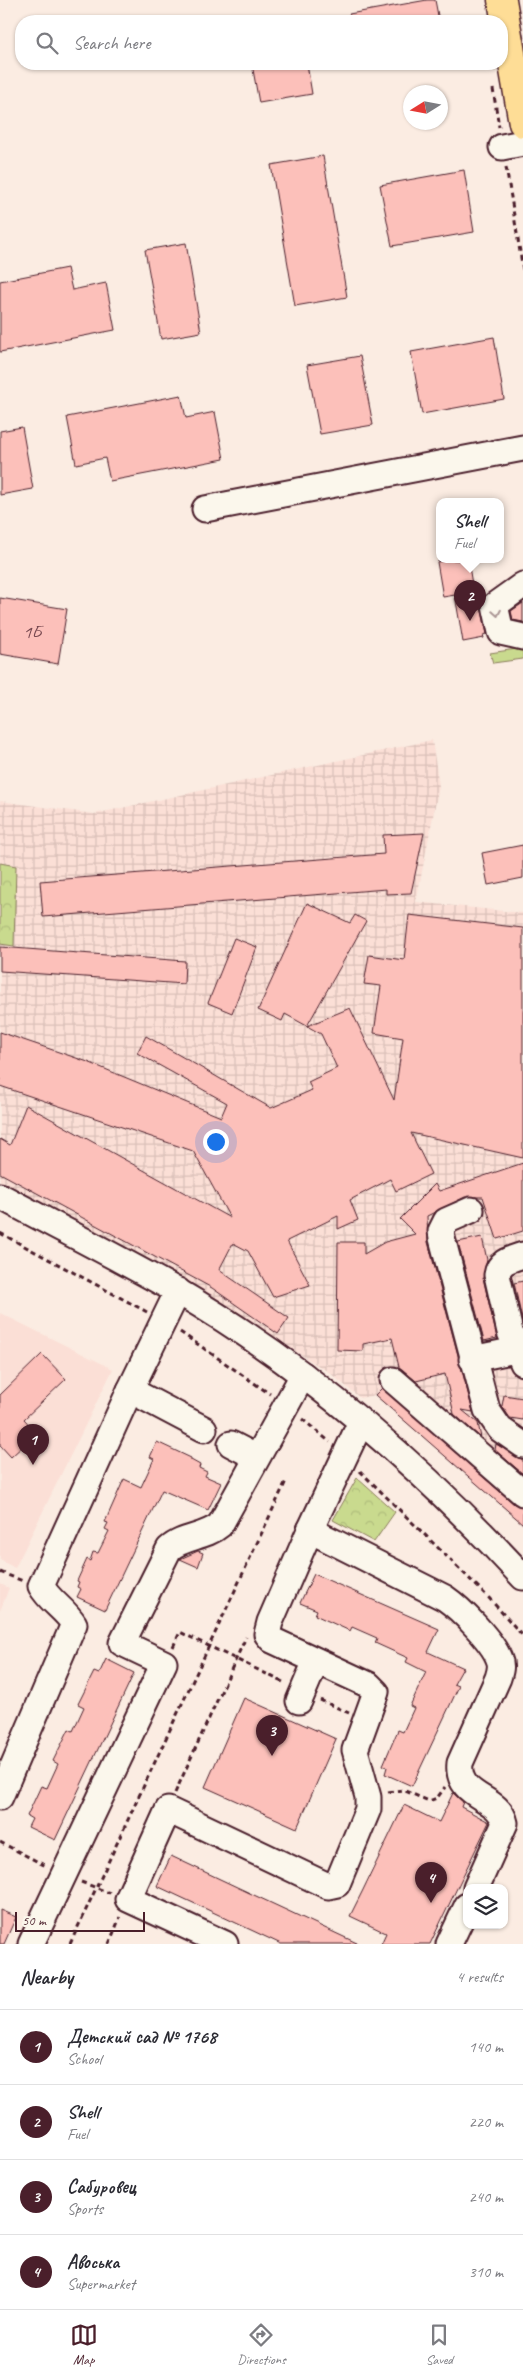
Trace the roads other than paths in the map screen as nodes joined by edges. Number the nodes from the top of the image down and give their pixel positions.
1 (502, 0) edge
2 (505, 15) edge
3 (508, 35) edge
4 (523, 123) edge
5 (523, 448) edge
6 (205, 509) dead end
7 (523, 585) edge
8 (523, 637) edge
9 (0, 1196) edge
10 (471, 1210) dead end
11 (523, 1255) edge
12 (178, 1291) junction
13 (519, 1357) edge
14 (472, 1359) junction
15 (303, 1375) junction
16 (393, 1380) dead end
17 (130, 1390) junction
18 (361, 1422) junction
19 (204, 1429) dead end
20 (231, 1444) dead end
21 (523, 1445) edge
22 (256, 1457) junction
23 (523, 1493) edge
24 (310, 1530) junction
25 (523, 1577) edge
26 (316, 1661) junction
27 (301, 1696) road end
28 (0, 1797) edge
29 (478, 1884) edge
30 (463, 1914) edge
31 (31, 1944) edge
32 (224, 1944) edge
33 (449, 1944) edge

1 - 2 main road
3 - 4 main road
5 - 6 lane
7 -> 8 lane
9 - 12 lane
10 - 14 lane
11 - 13 lane
12 - 15 lane
12 - 17 lane
13 - 14 lane
14 - 21 lane
15 - 18 lane
15 - 22 lane
16 - 23 lane
17 - 19 lane
17 - 28 lane
18 - 24 lane
18 - 25 lane
20 - 22 lane
22 - 31 lane
24 - 26 lane
24 - 29 lane
26 - 27 lane
26 - 32 lane
30 - 33 lane

